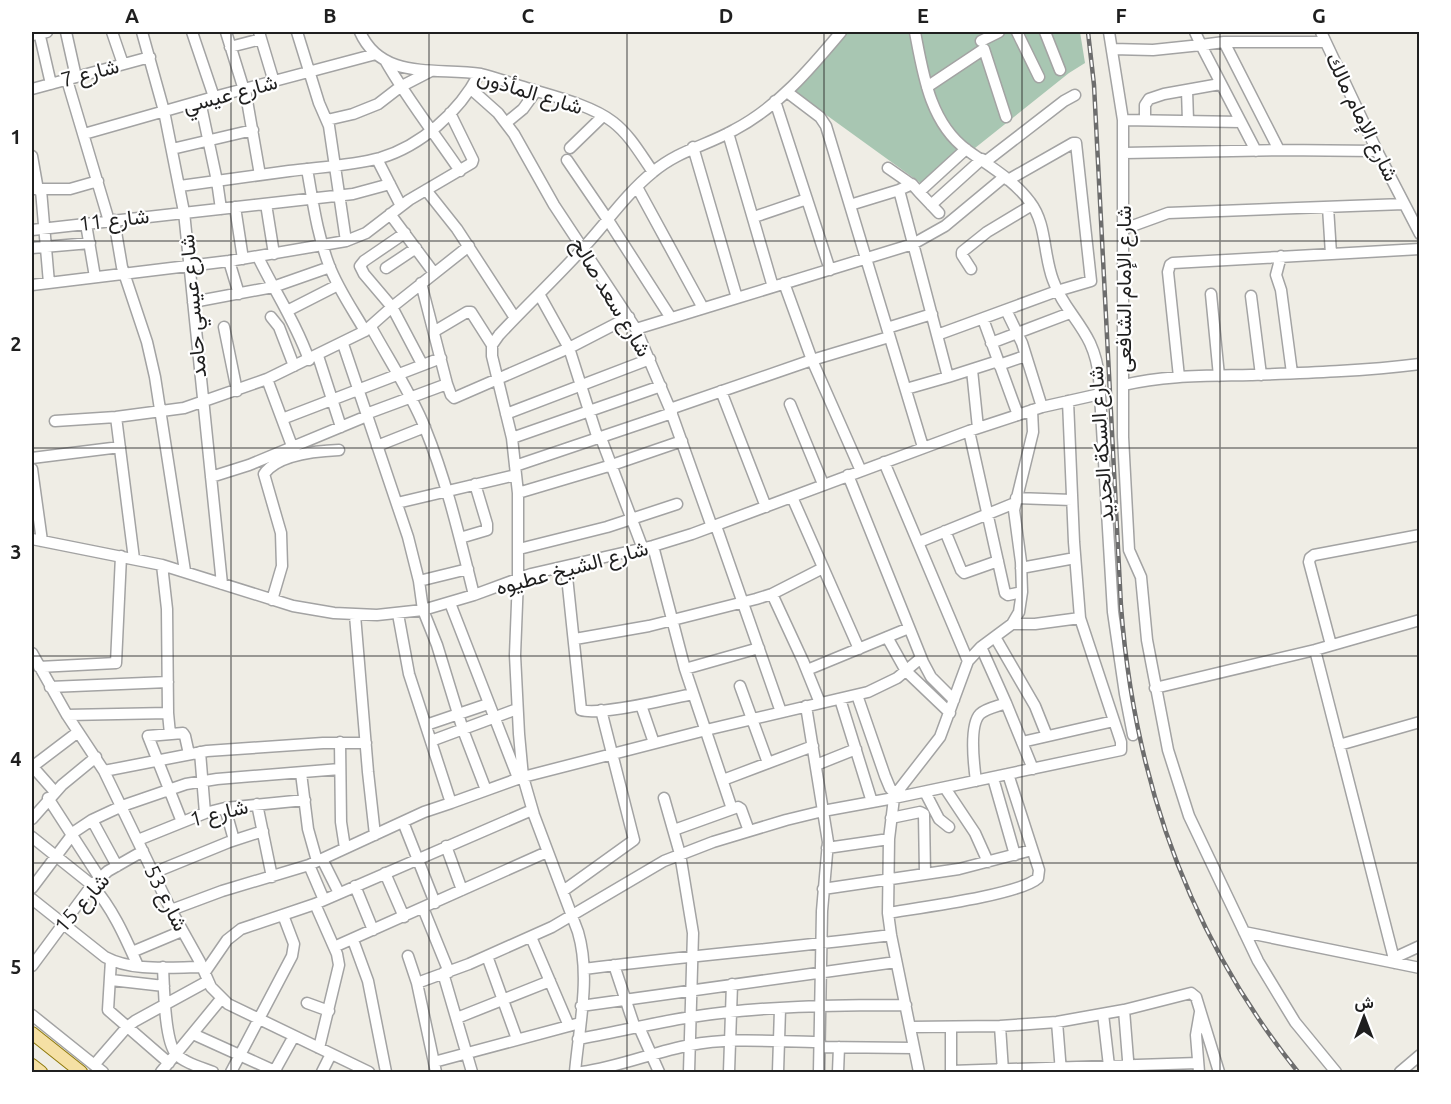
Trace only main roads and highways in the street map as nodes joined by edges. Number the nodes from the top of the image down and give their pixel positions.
1 (32, 1033) edge
2 (67, 1044) road end
3 (58, 1054) junction
4 (32, 1065) edge
5 (41, 1072) edge
6 (81, 1072) edge

1 - 3 main road
2 - 3 main road
3 - 6 main road
4 - 5 main road

